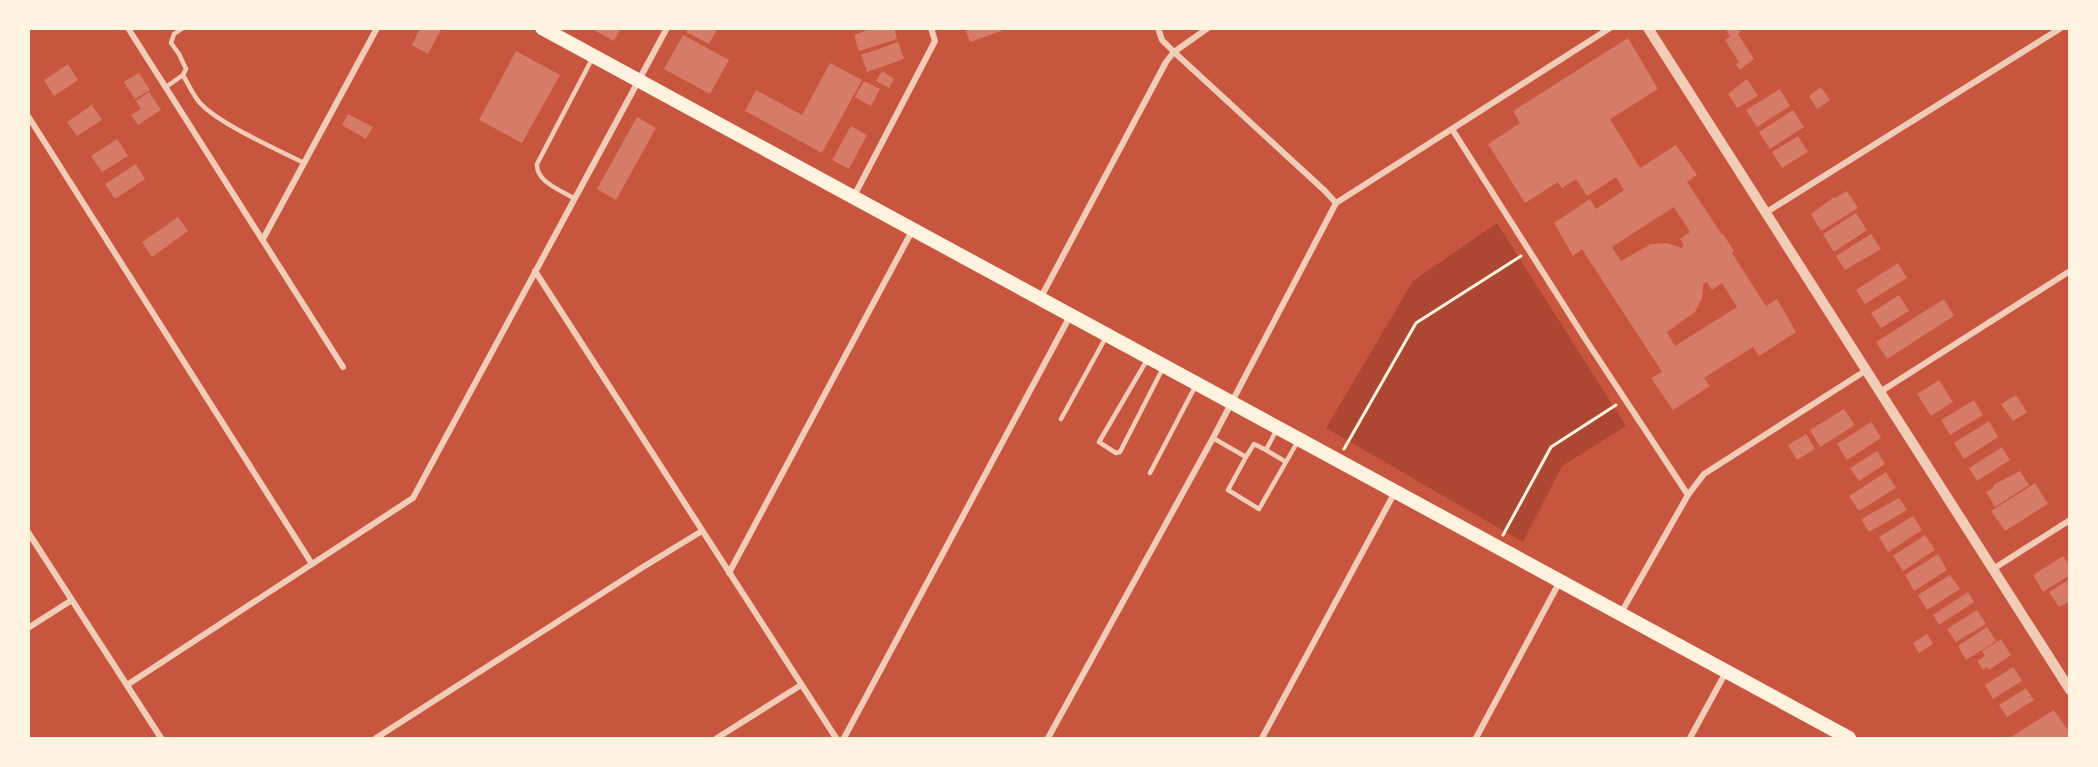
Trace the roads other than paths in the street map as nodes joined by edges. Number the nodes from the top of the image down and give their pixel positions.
1 (128, 28) edge
2 (183, 28) edge
3 (377, 28) edge
4 (542, 28) edge
5 (667, 28) edge
6 (931, 28) edge
7 (1158, 28) edge
8 (1208, 28) edge
9 (1610, 28) edge
10 (1648, 28) edge
11 (2061, 28) edge
12 (1174, 52) junction
13 (593, 57) junction
14 (183, 75) junction
15 (638, 81) junction
16 (166, 87) junction
17 (28, 116) edge
18 (1452, 129) junction
19 (304, 163) junction
20 (852, 198) junction
21 (575, 199) junction
22 (1336, 203) junction
23 (1765, 213) junction
24 (912, 231) junction
25 (263, 239) junction
26 (535, 271) junction
27 (2070, 271) edge
28 (1039, 299) junction
29 (1070, 315) junction
30 (1107, 335) junction
31 (1148, 357) junction
32 (1164, 366) junction
33 (343, 367) dead end
34 (1865, 370) junction
35 (1197, 384) junction
36 (1879, 393) junction
37 (1231, 402) junction
38 (1061, 419) dead end
39 (1277, 429) junction
40 (1213, 438) junction
41 (1298, 440) junction
42 (1266, 450) junction
43 (1246, 457) junction
44 (1286, 462) junction
45 (1150, 473) dead end
46 (1395, 492) junction
47 (1688, 495) junction
48 (2070, 520) edge
49 (702, 531) junction
50 (28, 532) edge
51 (312, 564) junction
52 (1993, 569) junction
53 (729, 573) junction
54 (1560, 581) junction
55 (72, 600) junction
56 (1621, 613) junction
57 (28, 628) edge
58 (1726, 672) junction
59 (127, 685) junction
60 (801, 685) junction
61 (2070, 690) edge
62 (161, 738) edge
63 (376, 738) edge
64 (717, 738) edge
65 (836, 738) edge
66 (844, 738) edge
67 (1048, 738) edge
68 (1262, 738) edge
69 (1476, 738) edge
70 (1690, 738) edge
71 (1849, 738) edge

1 - 16 street
2 - 14 lane
3 - 19 street
4 - 13 main road
5 - 15 street
6 - 20 street
7 - 12 street
8 - 12 street
9 - 18 street
10 - 23 street
11 - 23 street
12 - 22 street
12 - 28 street
13 - 15 main road
13 - 21 lane
14 - 16 lane
14 - 19 lane
15 - 20 main road
15 - 21 street
16 - 25 street
17 - 51 street
18 - 22 street
18 - 47 street
19 - 25 street
20 - 24 main road
21 - 26 street
22 - 37 street
23 - 34 street
24 - 28 main road
24 - 53 street
25 - 33 street
26 - 49 street
26 - 51 street
27 - 36 street
28 - 29 main road
29 - 30 main road
29 - 66 street
30 - 31 main road
30 - 38 lane
31 - 32 main road
31 - 32 lane
32 - 35 main road
34 - 36 street
34 - 47 street
35 - 37 main road
35 - 45 lane
36 - 52 street
37 - 39 main road
37 - 40 street
39 - 41 main road
39 - 42 lane
40 - 43 lane
40 - 67 street
41 - 44 lane
41 - 46 main road
42 - 43 lane
42 - 44 lane
43 - 44 lane
46 - 54 main road
46 - 68 street
47 - 56 street
48 - 52 street
49 - 53 street
49 - 63 street
50 - 55 street
51 - 59 street
52 - 61 street
53 - 60 street
54 - 56 main road
54 - 69 street
55 - 57 street
55 - 59 street
56 - 58 main road
58 - 70 street
58 - 71 main road
59 - 62 street
60 - 64 street
60 - 65 street

